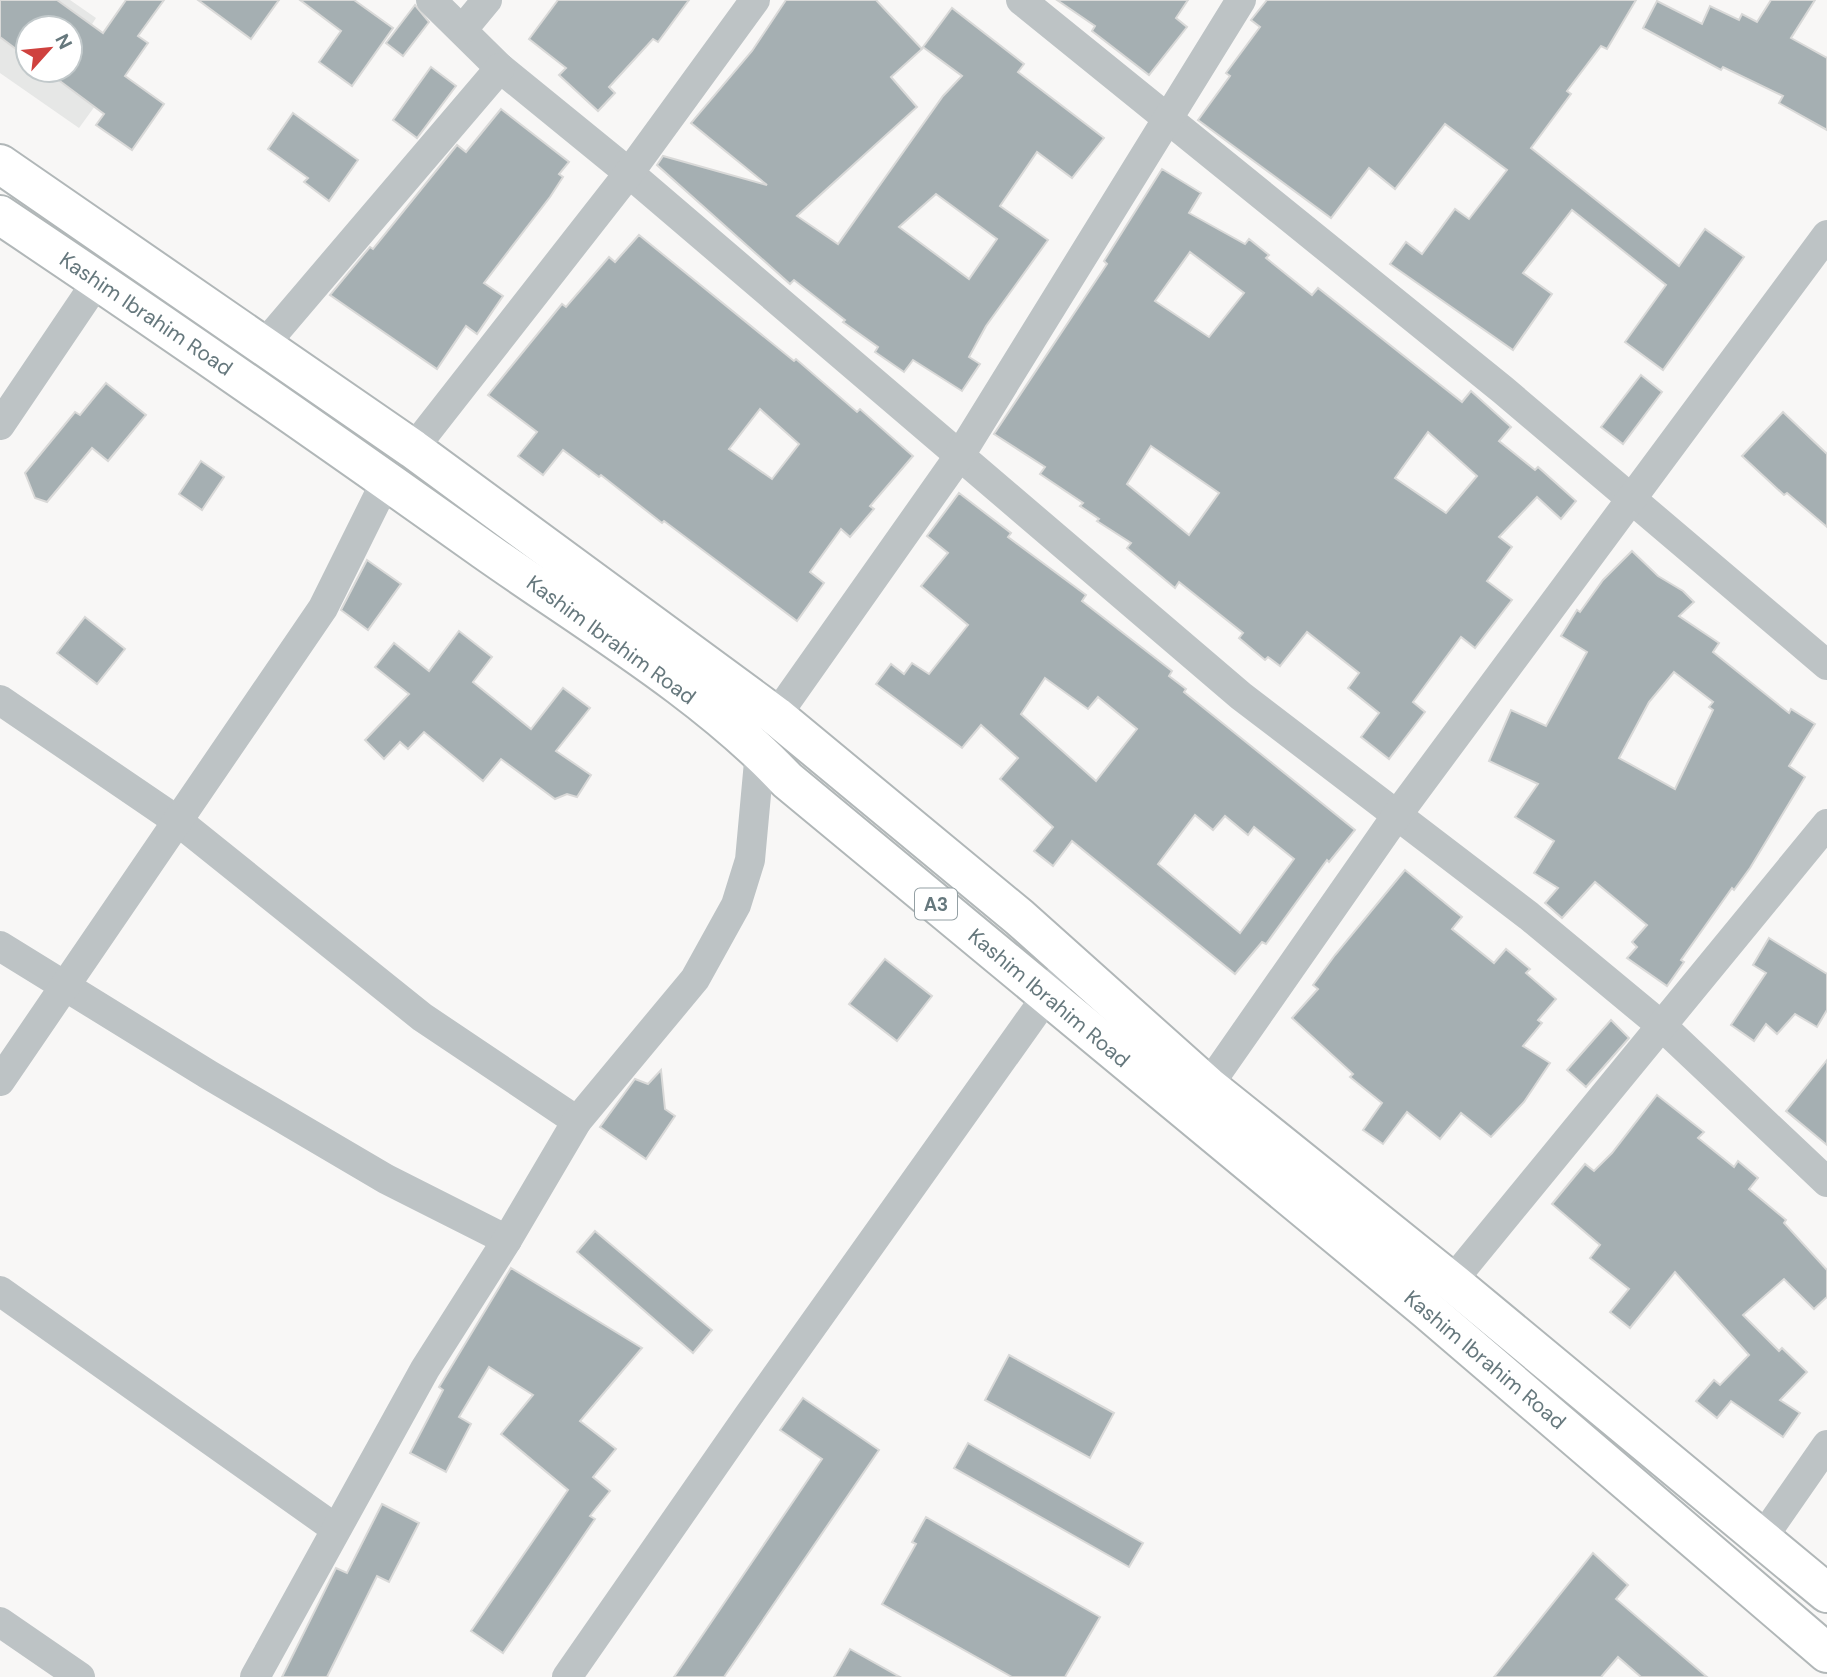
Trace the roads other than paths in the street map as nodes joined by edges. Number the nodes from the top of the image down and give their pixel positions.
1 (431, 0) edge
2 (487, 0) edge
3 (755, 0) edge
4 (1021, 0) edge
5 (1241, 0) edge
6 (463, 29) junction
7 (500, 68) junction
8 (1166, 117) junction
9 (0, 164) edge
10 (629, 173) junction
11 (0, 215) edge
12 (1827, 234) edge
13 (97, 280) junction
14 (263, 346) junction
15 (0, 425) edge
16 (413, 449) junction
17 (960, 455) junction
18 (387, 479) junction
19 (1633, 499) junction
20 (1827, 665) edge
21 (0, 699) edge
22 (776, 716) junction
23 (760, 751) junction
24 (1397, 815) junction
25 (178, 822) junction
26 (1827, 824) edge
27 (0, 946) edge
28 (1069, 965) junction
29 (67, 985) junction
30 (1047, 997) junction
31 (1663, 1027) junction
32 (0, 1081) edge
33 (1208, 1086) junction
34 (577, 1121) junction
35 (1827, 1182) edge
36 (507, 1240) junction
37 (1452, 1282) junction
38 (0, 1291) edge
39 (1427, 1311) junction
40 (1827, 1445) edge
41 (336, 1529) junction
42 (1761, 1540) junction
43 (1827, 1593) edge
44 (0, 1622) edge
45 (1827, 1653) edge
46 (80, 1677) edge
47 (255, 1677) edge
48 (567, 1677) edge

1 - 6 street
2 - 6 street
3 - 10 street
4 - 8 street
5 - 8 street
6 - 7 street
7 - 10 street
7 - 14 street
8 - 17 street
8 - 19 street
9 - 14 highway, Kashim Ibrahim Road / A3
10 - 16 street
10 - 17 street
11 - 13 highway, Kashim Ibrahim Road / A3
12 - 19 street
13 - 15 street
13 - 18 highway, Kashim Ibrahim Road / A3
14 - 16 highway, Kashim Ibrahim Road / A3
16 - 22 highway, Kashim Ibrahim Road / A3
17 - 22 street
17 - 24 street
18 - 23 highway, Kashim Ibrahim Road / A3
18 - 25 street
19 - 20 street
19 - 24 street
21 - 25 street
22 - 28 highway, Kashim Ibrahim Road / A3
23 - 30 highway, Kashim Ibrahim Road / A3
23 - 34 street
24 - 31 street
24 - 33 street
25 - 29 street
25 - 34 street
26 - 31 street
27 - 29 street
28 - 30 street
28 - 33 highway, Kashim Ibrahim Road / A3
29 - 32 street
29 - 36 street
30 - 39 highway, Kashim Ibrahim Road / A3
30 - 48 street
31 - 35 street
31 - 37 street
33 - 37 highway, Kashim Ibrahim Road / A3
34 - 36 street
36 - 41 street
37 - 39 street
37 - 42 highway, Kashim Ibrahim Road / A3
38 - 41 street
39 - 45 highway, Kashim Ibrahim Road / A3
40 - 42 street
41 - 47 street
42 - 43 highway, Kashim Ibrahim Road / A3
44 - 46 street

